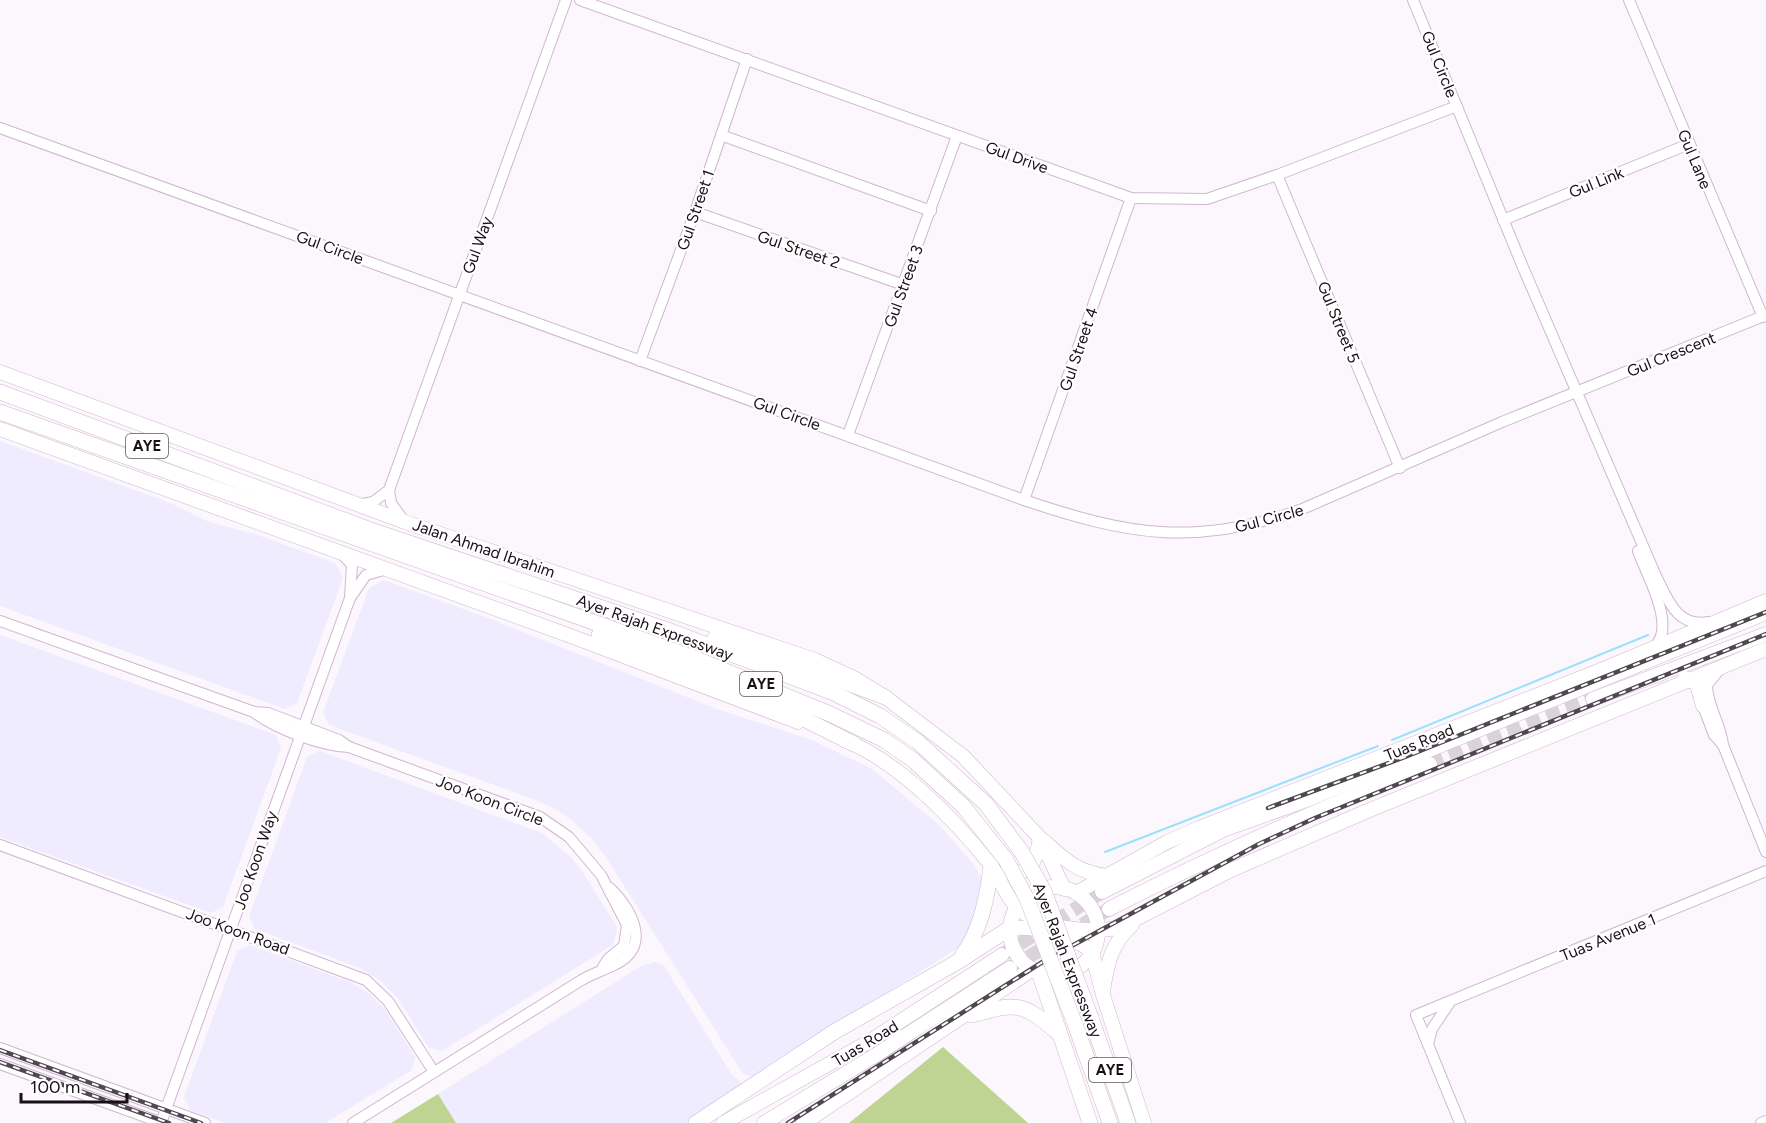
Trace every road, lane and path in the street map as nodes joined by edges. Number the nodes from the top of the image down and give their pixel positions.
1 (566, 0) edge
2 (580, 0) edge
3 (1413, 0) edge
4 (1629, 0) edge
5 (747, 58) junction
6 (1457, 106) junction
7 (0, 128) edge
8 (721, 135) junction
9 (957, 136) junction
10 (1689, 144) junction
11 (1277, 175) junction
12 (1131, 198) junction
13 (931, 211) junction
14 (695, 212) junction
15 (1503, 219) junction
16 (904, 285) junction
17 (459, 294) junction
18 (1765, 316) edge
19 (640, 361) junction
20 (0, 372) edge
21 (0, 392) edge
22 (1577, 393) junction
23 (0, 412) edge
24 (0, 429) edge
25 (848, 435) junction
26 (1400, 468) junction
27 (389, 490) junction
28 (1024, 500) junction
29 (358, 505) junction
30 (1630, 520) junction
31 (405, 522) junction
32 (339, 552) junction
33 (387, 569) junction
34 (472, 581) junction
35 (350, 598) junction
36 (1766, 601) edge
37 (1766, 613) edge
38 (1721, 619) junction
39 (0, 621) edge
40 (665, 629) junction
41 (1766, 634) edge
42 (1651, 649) junction
43 (1766, 649) edge
44 (1725, 665) junction
45 (1690, 679) junction
46 (1635, 683) junction
47 (1665, 689) junction
48 (885, 697) junction
49 (1593, 699) tunnel mouth
50 (1703, 706) junction
51 (302, 730) junction
52 (854, 744) junction
53 (1723, 745) junction
54 (1430, 764) tunnel mouth
55 (1040, 838) junction
56 (0, 845) edge
57 (1766, 852) edge
58 (998, 863) junction
59 (1766, 871) edge
60 (1107, 876) junction
61 (1070, 891) junction
62 (1102, 892) tunnel mouth
63 (1017, 907) junction
64 (1155, 908) junction
65 (1109, 909) tunnel mouth
66 (1010, 927) junction
67 (231, 928) junction
68 (1098, 932) junction
69 (1092, 952) junction
70 (1002, 955) tunnel mouth
71 (959, 961) junction
72 (1010, 968) tunnel mouth
73 (1036, 970) junction
74 (1102, 995) junction
75 (1450, 1002) junction
76 (960, 1018) junction
77 (1060, 1035) junction
78 (1428, 1044) junction
79 (0, 1048) edge
80 (0, 1064) edge
81 (434, 1072) junction
82 (166, 1109) junction
83 (363, 1116) junction
84 (1766, 1121) edge
85 (162, 1123) edge
86 (205, 1123) edge
87 (342, 1123) edge
88 (353, 1123) edge
89 (696, 1123) edge
90 (723, 1123) edge
91 (764, 1123) edge
92 (803, 1123) edge
93 (1090, 1123) edge
94 (1110, 1123) edge
95 (1128, 1123) edge
96 (1144, 1123) edge
97 (1460, 1123) edge
98 (1761, 1123) edge

1 - 17 street, Gul Way
2 - 5 street, Gul Drive
3 - 6 street, Gul Circle
4 - 10 street, Gul Lane
5 - 8 street, Gul Street 1
5 - 9 street, Gul Drive
6 - 11 street, Gul Drive
6 - 15 street, Gul Circle
7 - 17 street, Gul Circle
8 - 13 street
8 - 14 street, Gul Street 1
9 - 12 street, Gul Drive
9 - 13 street, Gul Street 3
10 - 15 street, Gul Link
10 - 18 street, Gul Lane
11 - 12 street, Gul Drive
11 - 26 street, Gul Street 5
12 - 28 street, Gul Street 4
13 - 16 street, Gul Street 3
14 - 16 street, Gul Street 2
14 - 19 street, Gul Street 1
15 - 22 street, Gul Circle
16 - 25 street, Gul Street 3
17 - 19 street, Gul Circle
17 - 27 street, Gul Way
18 - 22 street, Gul Crescent
19 - 25 street, Gul Circle
20 - 29 main road, Jalan Ahmad Ibrahim
21 - 40 highway, Ayer Rajah Expressway / AYE
22 - 26 street, Gul Circle
22 - 30 street, Gul Circle
23 - 34 highway, Ayer Rajah Expressway / AYE
24 - 32 main road
25 - 28 street, Gul Circle
26 - 28 street, Gul Circle
27 - 29 street
27 - 31 street
29 - 31 main road, Jalan Ahmad Ibrahim
30 - 38 street, Gul Circle
30 - 42 street, Gul Circle
31 - 48 main road, Jalan Ahmad Ibrahim
32 - 33 main road
32 - 35 street, Joo Koon Way
33 - 35 street, Joo Koon Way
33 - 52 main road
34 - 52 highway
34 - 58 highway, Ayer Rajah Expressway / AYE
35 - 51 street, Joo Koon Way
36 - 38 main road, Tuas Road
37 - 62 main road, Tuas Road
38 - 42 main road, Tuas Road
39 - 51 street, Joo Koon Circle
40 - 48 highway
40 - 95 highway, Ayer Rajah Expressway / AYE, bridge
41 - 46 main road
42 - 60 main road, Tuas Road
43 - 44 main road
44 - 45 main road
44 - 53 street
45 - 46 main road
45 - 47 main road
45 - 50 main road
46 - 49 main road
47 - 50 main road
47 - 64 main road
48 - 55 main road, Jalan Ahmad Ibrahim
50 - 53 street
51 - 67 street, Joo Koon Way
51 - 81 street, Joo Koon Circle
52 - 58 main road
53 - 57 street
54 - 65 main road, Tuas Road
55 - 58 main road
55 - 60 main road
55 - 61 main road, Jalan Ahmad Ibrahim
56 - 67 street, Joo Koon Road
58 - 63 main road
58 - 71 highway
58 - 94 highway, Ayer Rajah Expressway / AYE, bridge
59 - 75 street, Tuas Avenue 1
60 - 61 main road, Tuas Road
61 - 63 main road
61 - 68 main road, Jalan Ahmad Ibrahim
63 - 66 main road
63 - 68 main road
64 - 68 main road
64 - 74 main road
66 - 69 main road
66 - 71 highway
66 - 73 main road
67 - 81 street, Joo Koon Road
67 - 82 street, Joo Koon Way
68 - 69 main road
69 - 73 main road
69 - 74 main road
70 - 90 main road, Tuas Road
71 - 89 highway
72 - 91 main road, Tuas Road
73 - 76 highway
73 - 77 highway
74 - 96 main road
75 - 78 street
75 - 78 street, Tuas Avenue 1
76 - 77 highway
76 - 92 highway
77 - 93 highway
78 - 97 street, Tuas Avenue 1
79 - 82 street
80 - 85 street
81 - 83 street, Joo Koon Circle
82 - 85 street, Joo Koon Way
82 - 86 street
83 - 87 street, Joo Koon Circle
83 - 88 street, Joo Koon Circle
84 - 98 street

